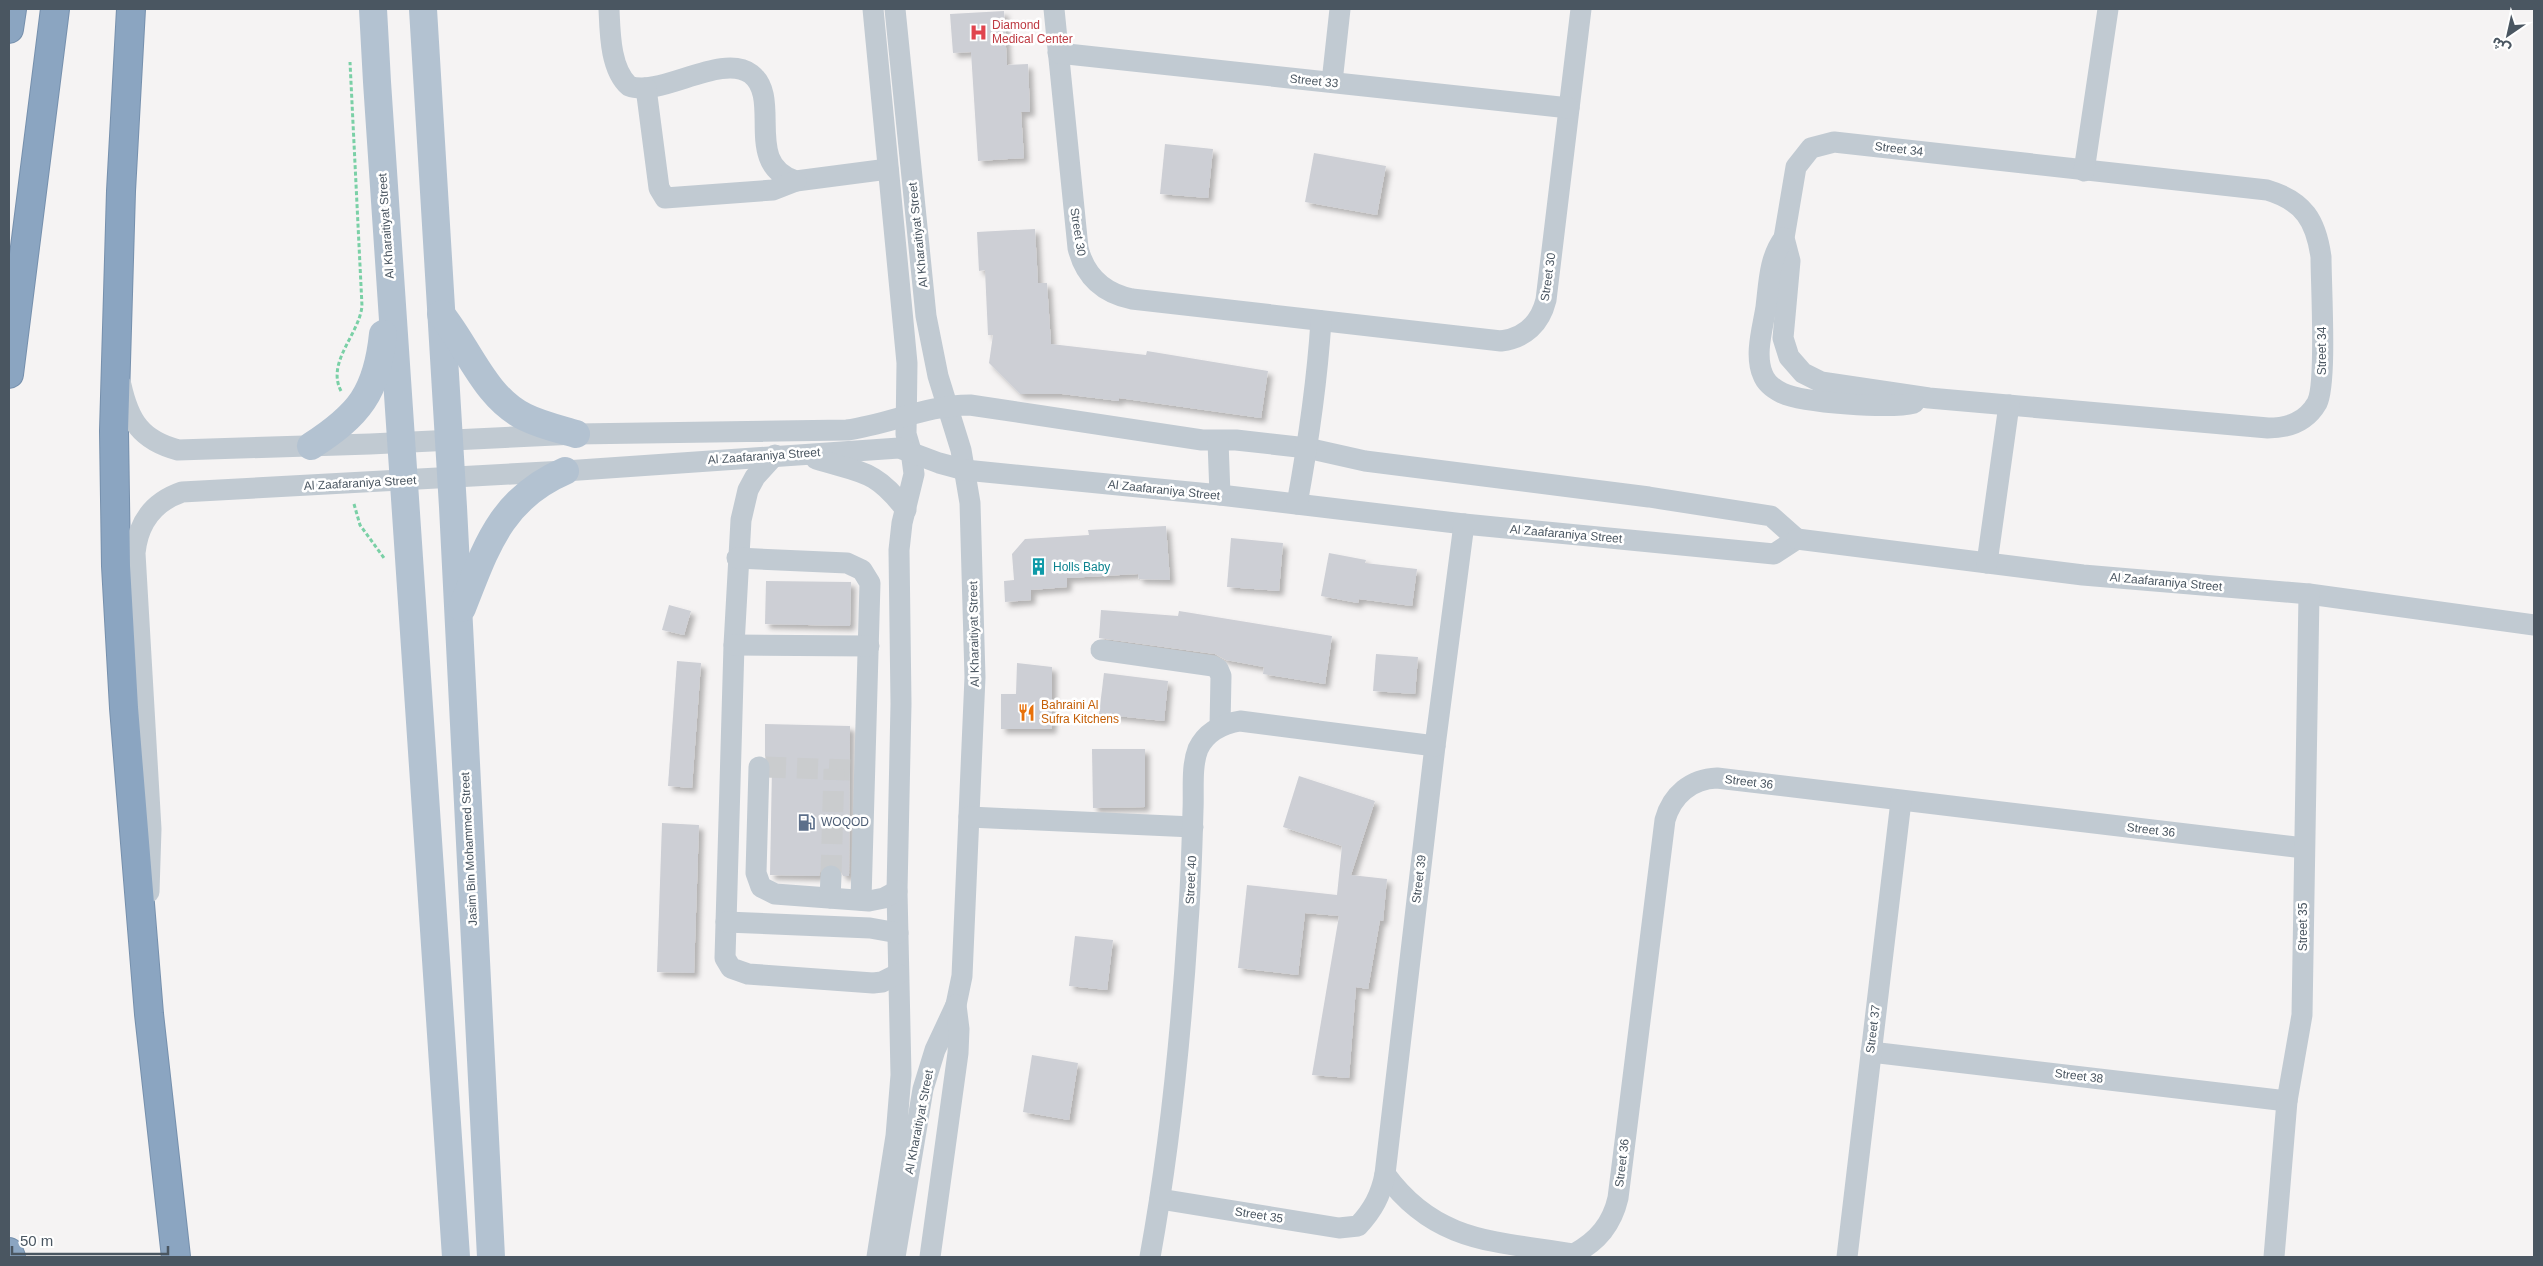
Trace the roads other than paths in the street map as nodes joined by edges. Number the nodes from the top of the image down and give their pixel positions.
1 (12, 9) edge
2 (55, 9) edge
3 (131, 9) edge
4 (374, 9) edge
5 (423, 9) edge
6 (609, 9) edge
7 (873, 9) edge
8 (895, 9) edge
9 (1054, 9) edge
10 (1340, 9) edge
11 (1581, 9) edge
12 (2108, 9) edge
13 (9, 29) edge
14 (1058, 54) junction
15 (1332, 82) junction
16 (646, 88) junction
17 (1569, 108) junction
18 (888, 169) junction
19 (2084, 171) junction
20 (796, 181) junction
21 (1784, 238) junction
22 (389, 268) junction
23 (441, 314) junction
24 (1321, 322) junction
25 (116, 365) junction
26 (9, 374) edge
27 (1929, 398) junction
28 (2009, 405) junction
29 (947, 406) junction
30 (905, 416) junction
31 (576, 434) junction
32 (449, 440) junction
33 (1218, 441) junction
34 (401, 442) junction
35 (311, 446) junction
36 (1308, 448) junction
37 (911, 451) junction
38 (799, 453) junction
39 (775, 455) junction
40 (965, 470) junction
41 (565, 471) junction
42 (451, 478) junction
43 (403, 480) junction
44 (1220, 495) junction
45 (1296, 504) junction
46 (906, 510) junction
47 (1464, 524) junction
48 (1797, 539) junction
49 (737, 558) junction
50 (1987, 563) junction
51 (2309, 594) junction
52 (458, 617) junction
53 (2534, 625) edge
54 (734, 645) junction
55 (869, 646) junction
56 (1101, 650) dead end
57 (1220, 726) junction
58 (1435, 746) junction
59 (730, 766) junction
60 (1900, 801) junction
61 (969, 817) junction
62 (1193, 826) junction
63 (2304, 848) junction
64 (831, 876) tunnel mouth
65 (897, 891) junction
66 (830, 898) junction
67 (861, 900) junction
68 (726, 922) junction
69 (144, 933) junction
70 (898, 933) junction
71 (898, 974) junction
72 (956, 1005) junction
73 (902, 1045) junction
74 (935, 1050) junction
75 (1870, 1052) junction
76 (2287, 1101) junction
77 (1385, 1174) junction
78 (1160, 1199) junction
79 (1358, 1226) joint
80 (9, 1252) edge
81 (10, 1257) edge
82 (176, 1257) edge
83 (456, 1257) edge
84 (491, 1257) edge
85 (877, 1257) edge
86 (896, 1257) edge
87 (930, 1257) edge
88 (1150, 1257) edge
89 (1847, 1257) edge
90 (2274, 1257) edge

1 - 13 highway
2 - 26 highway
3 - 25 highway
4 - 22 main road, Al Kharaitiyat Street
5 - 23 main road
6 - 16 street
7 - 18 street, Al Kharaitiyat Street
8 - 29 street, Al Kharaitiyat Street
9 - 14 street, Street 30
10 - 15 street
11 - 17 street, Street 30
12 - 19 street
14 - 15 street, Street 33
14 - 24 street, Street 30
15 - 17 street, Street 33
16 - 20 street
16 - 20 street
17 - 24 street, Street 30
18 - 20 street
18 - 30 street, Al Kharaitiyat Street
19 - 21 street, Street 34
19 - 28 street, Street 34
21 - 27 street, Street 34
21 - 27 street, Street 34
22 - 34 main road, Al Kharaitiyat Street
22 - 35 main road
23 - 31 main road
23 - 32 main road
24 - 36 street
25 - 35 street, Al Zaafaraniya Street
25 - 69 highway
27 - 28 street, Street 34
28 - 50 street
29 - 30 street, Al Zaafaraniya Street
29 - 33 street, Al Zaafaraniya Street
29 - 40 street, Al Kharaitiyat Street
30 - 31 street, Al Zaafaraniya Street
30 - 37 street, Al Kharaitiyat Street
31 - 32 street, Al Zaafaraniya Street
32 - 34 street, Al Zaafaraniya Street
32 - 42 main road, Jasim Bin Mohammed Street
33 - 36 street, Al Zaafaraniya Street
33 - 44 street
34 - 35 street, Al Zaafaraniya Street
34 - 43 main road
36 - 45 street
36 - 48 street, Al Zaafaraniya Street
37 - 38 street, Al Zaafaraniya Street
37 - 40 street, Al Zaafaraniya Street
37 - 46 street, Al Kharaitiyat Street
38 - 39 street, Al Zaafaraniya Street
38 - 46 street
39 - 41 street, Al Zaafaraniya Street
39 - 49 street
40 - 44 street, Al Zaafaraniya Street
40 - 61 street, Al Kharaitiyat Street
41 - 42 street, Al Zaafaraniya Street
41 - 52 main road
42 - 43 street, Al Zaafaraniya Street
42 - 52 main road, Jasim Bin Mohammed Street
43 - 69 street, Al Zaafaraniya Street
43 - 83 main road
44 - 45 street, Al Zaafaraniya Street
45 - 47 street, Al Zaafaraniya Street
46 - 65 street, Al Kharaitiyat Street
47 - 48 street, Al Zaafaraniya Street
47 - 58 street, Street 39
48 - 50 street, Al Zaafaraniya Street
49 - 54 street
49 - 55 street
50 - 51 street, Al Zaafaraniya Street
51 - 53 street, Al Zaafaraniya Street
51 - 63 street, Street 35
52 - 84 main road, Jasim Bin Mohammed Street
54 - 55 street
54 - 59 street
55 - 67 street
56 - 57 street
57 - 58 street
57 - 62 street, Street 40
58 - 77 street, Street 39
59 - 66 street
59 - 68 street
60 - 63 street, Street 36
60 - 75 street, Street 37
60 - 77 street, Street 36
61 - 62 street
61 - 72 street, Al Kharaitiyat Street
62 - 78 street, Street 40
63 - 76 street, Street 35
64 - 66 street
65 - 67 street
65 - 70 street, Al Kharaitiyat Street
66 - 67 street
68 - 70 street
68 - 71 street
69 - 82 highway
70 - 71 street, Al Kharaitiyat Street
71 - 73 street, Al Kharaitiyat Street
72 - 74 street, Al Kharaitiyat Street
72 - 87 street
73 - 74 street
73 - 85 street, Al Kharaitiyat Street
74 - 86 street, Al Kharaitiyat Street
75 - 76 street, Street 38
75 - 89 street, Street 37
76 - 90 street, Street 35
77 - 79 street, Street 39
78 - 79 street, Street 35
78 - 88 street, Street 40
80 - 81 highway

